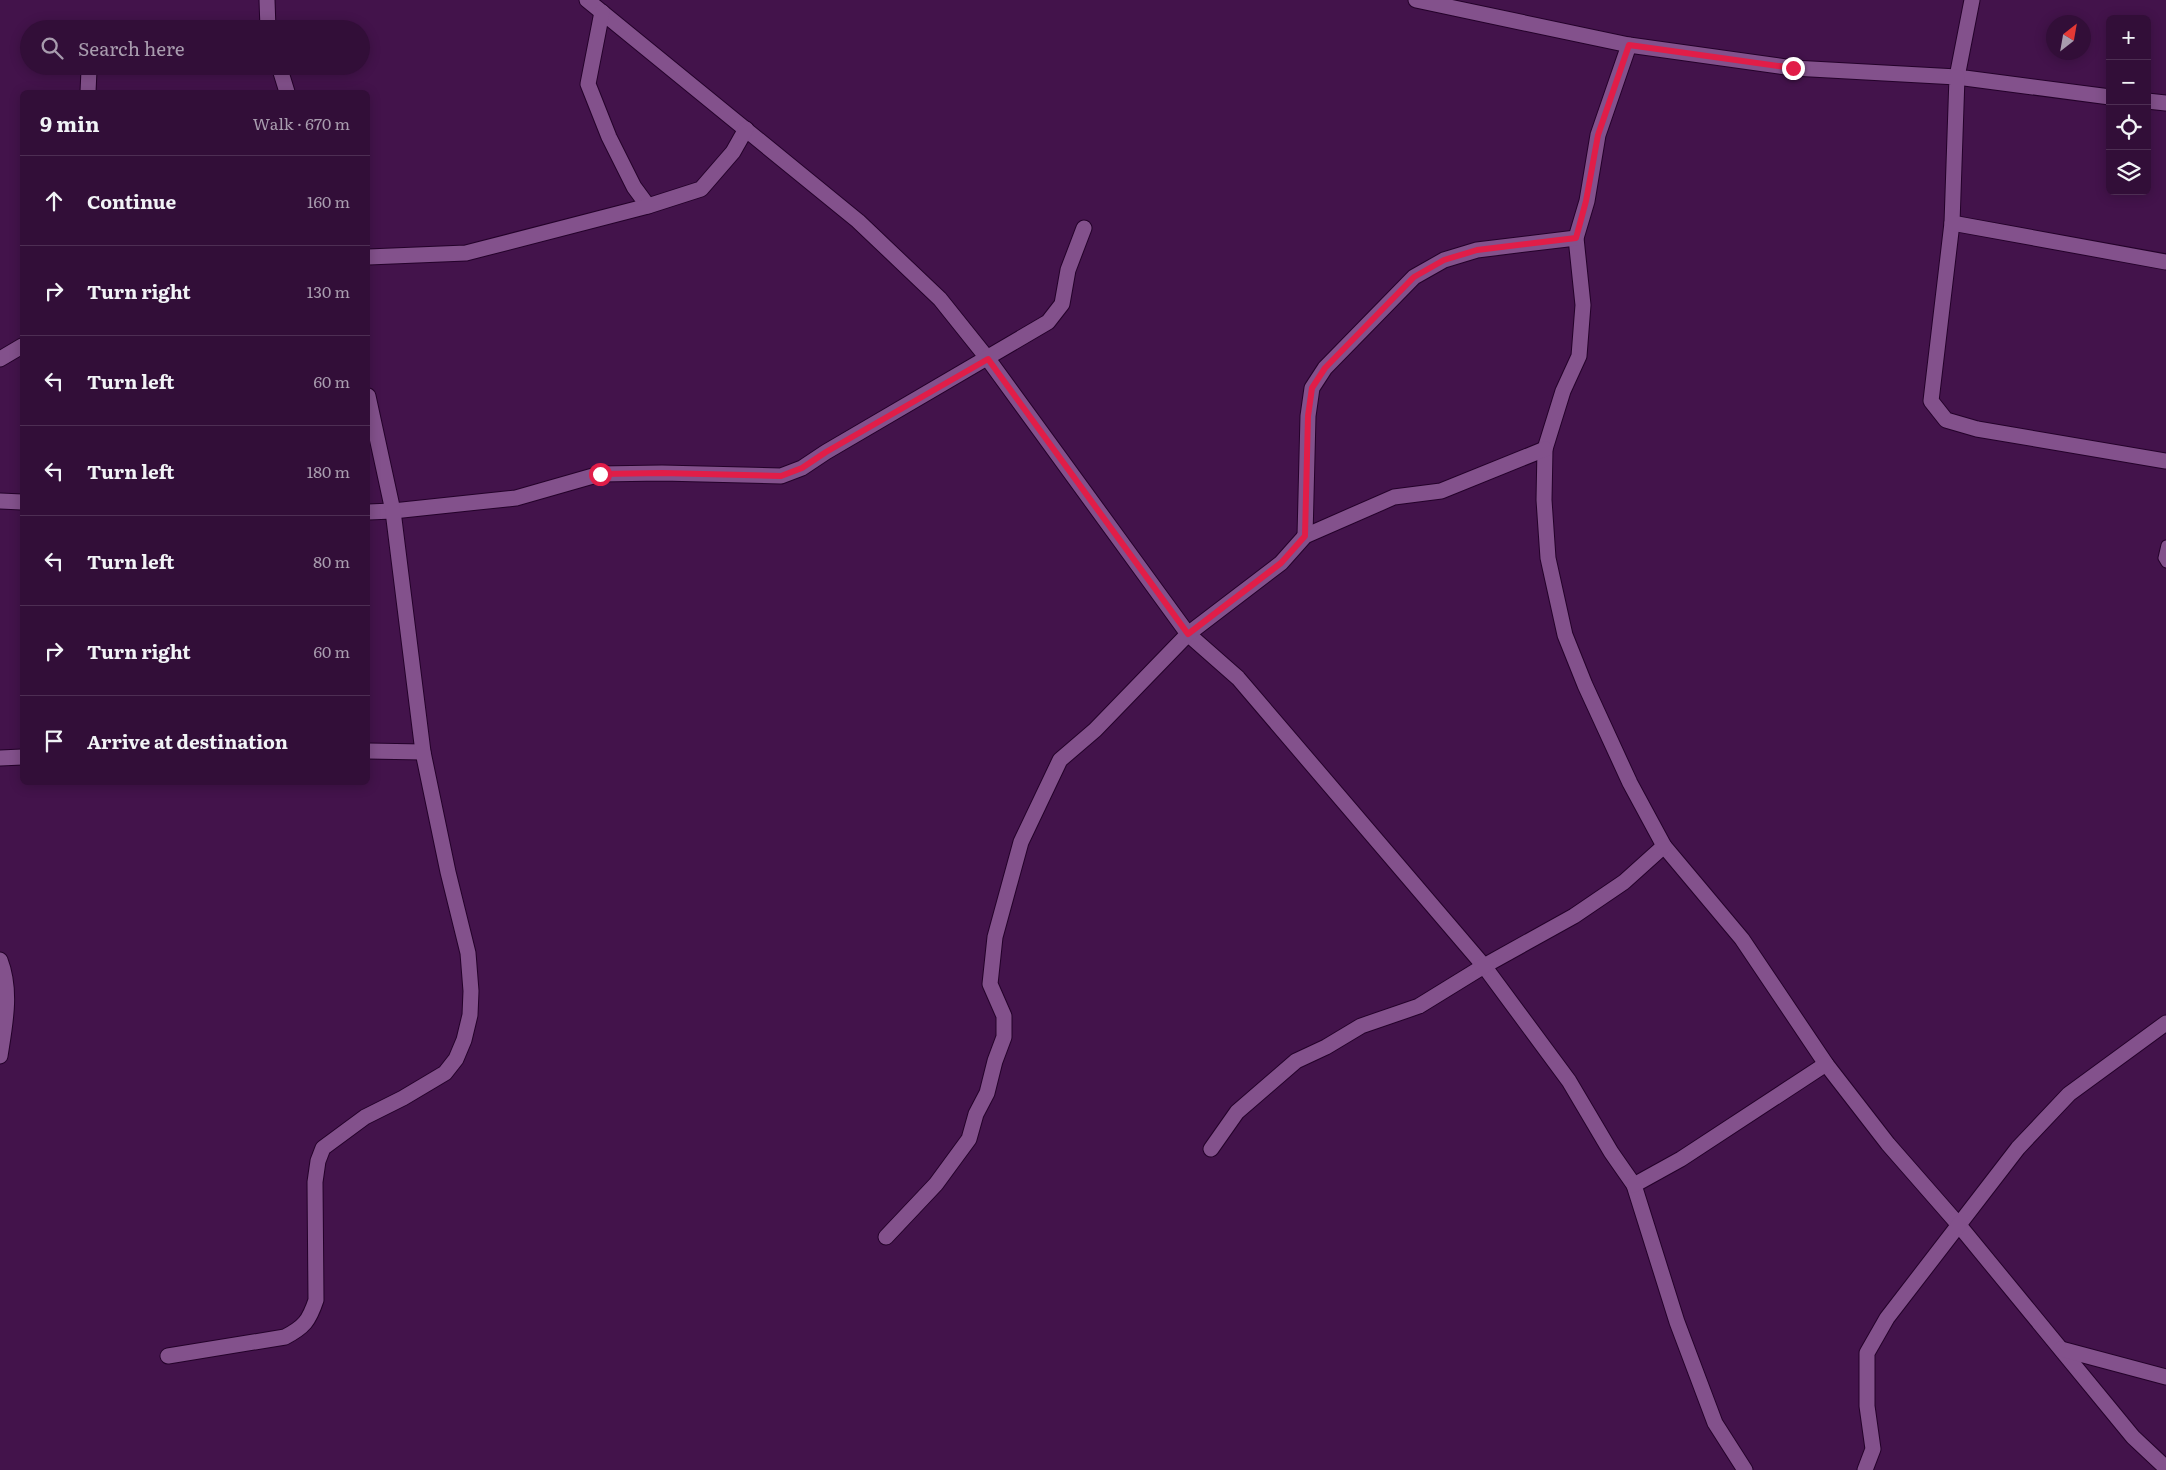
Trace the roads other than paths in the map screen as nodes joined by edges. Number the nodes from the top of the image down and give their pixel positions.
1 (267, 0) edge
2 (587, 0) edge
3 (1416, 0) edge
4 (1972, 0) edge
5 (602, 12) junction
6 (268, 20) edge
7 (1629, 45) junction
8 (89, 75) edge
9 (282, 75) edge
10 (1957, 77) junction
11 (88, 90) edge
12 (286, 90) edge
13 (2106, 96) edge
14 (2151, 101) edge
15 (2166, 103) edge
16 (746, 129) junction
17 (648, 206) junction
18 (1952, 223) junction
19 (1084, 228) dead end
20 (1576, 238) junction
21 (370, 257) edge
22 (2166, 262) edge
23 (20, 347) edge
24 (0, 359) edge
25 (988, 359) junction
26 (370, 405) edge
27 (1545, 449) junction
28 (2166, 461) edge
29 (0, 501) edge
30 (20, 502) edge
31 (394, 511) junction
32 (370, 512) edge
33 (1305, 536) junction
34 (2166, 545) edge
35 (2166, 563) edge
36 (1188, 634) junction
37 (370, 751) edge
38 (423, 752) junction
39 (20, 757) edge
40 (0, 758) edge
41 (1664, 846) junction
42 (0, 960) edge
43 (1484, 966) junction
44 (2166, 1023) edge
45 (0, 1056) edge
46 (1826, 1064) junction
47 (1211, 1149) dead end
48 (1634, 1186) junction
49 (1958, 1224) junction
50 (886, 1237) dead end
51 (2061, 1349) junction
52 (168, 1356) dead end
53 (2166, 1377) edge
54 (2166, 1468) edge
55 (1745, 1470) edge
56 (1865, 1470) edge

1 - 6 street
2 - 5 street
3 - 7 street
4 - 10 street
5 - 16 street
5 - 17 street
7 - 10 street
7 - 20 street
8 - 11 street
9 - 12 street
10 - 13 street
10 - 18 street
14 - 15 street
16 - 17 street
16 - 25 street
17 - 21 street
18 - 22 street
18 - 28 street
19 - 25 street
20 - 27 street
20 - 33 street
23 - 24 street
25 - 31 street
25 - 36 street
26 - 31 street
27 - 33 street
27 - 41 street
29 - 30 street
31 - 32 street
31 - 38 street
33 - 36 street
34 - 35 lane
36 - 43 street
36 - 50 street
37 - 38 street
38 - 52 street
39 - 40 street
41 - 43 street
41 - 46 street
42 - 45 street
43 - 47 street
43 - 48 street
44 - 49 street
46 - 48 street
46 - 49 street
48 - 55 street
49 - 51 street
49 - 56 street
51 - 53 street
51 - 54 street

